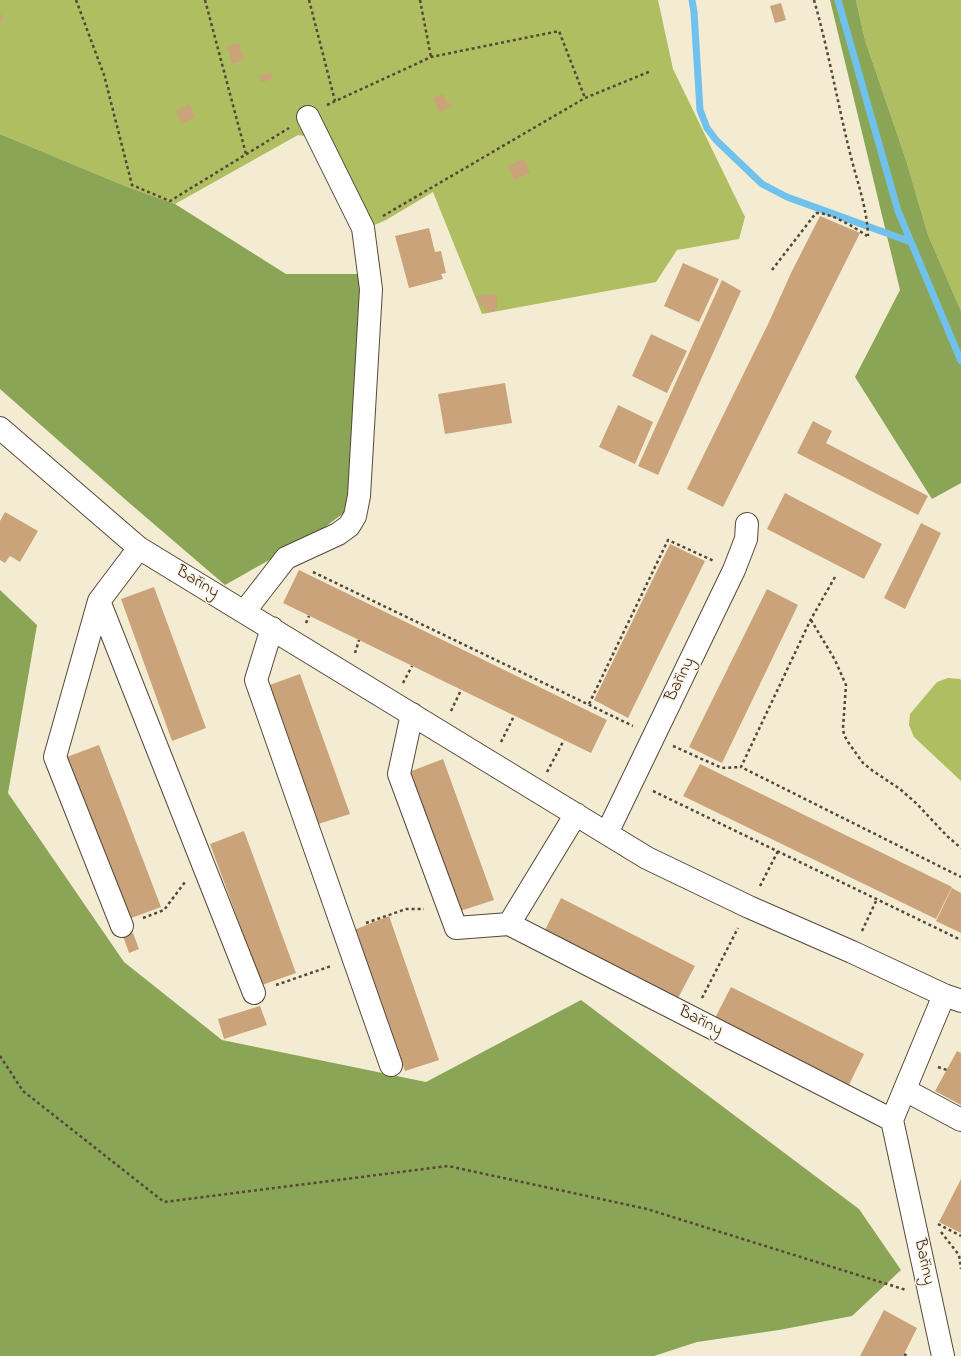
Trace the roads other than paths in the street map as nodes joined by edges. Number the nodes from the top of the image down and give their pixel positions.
1 (308, 117) dead end
2 (0, 428) edge
3 (747, 524) dead end
4 (139, 548) junction
5 (99, 602) junction
6 (244, 612) junction
7 (272, 628) junction
8 (412, 714) junction
9 (576, 814) junction
10 (607, 833) junction
11 (509, 924) junction
12 (122, 926) road end
13 (254, 993) road end
14 (952, 998) edge
15 (391, 1065) dead end
16 (905, 1090) junction
17 (892, 1120) junction
18 (961, 1120) edge
19 (943, 1356) edge

1 - 6 street
2 - 4 street, Bařiny
3 - 10 street, Bařiny
4 - 5 street
4 - 6 street, Bařiny
5 - 12 street
5 - 13 street
6 - 7 street, Bařiny
7 - 8 street, Bařiny
7 - 15 street
8 - 9 street, Bařiny
8 - 11 street
9 - 10 street, Bařiny
9 - 11 street
10 - 14 street, Bařiny
11 - 17 street, Bařiny
14 - 16 street, Bařiny
16 - 17 street, Bařiny
16 - 18 street
17 - 19 street, Bařiny

